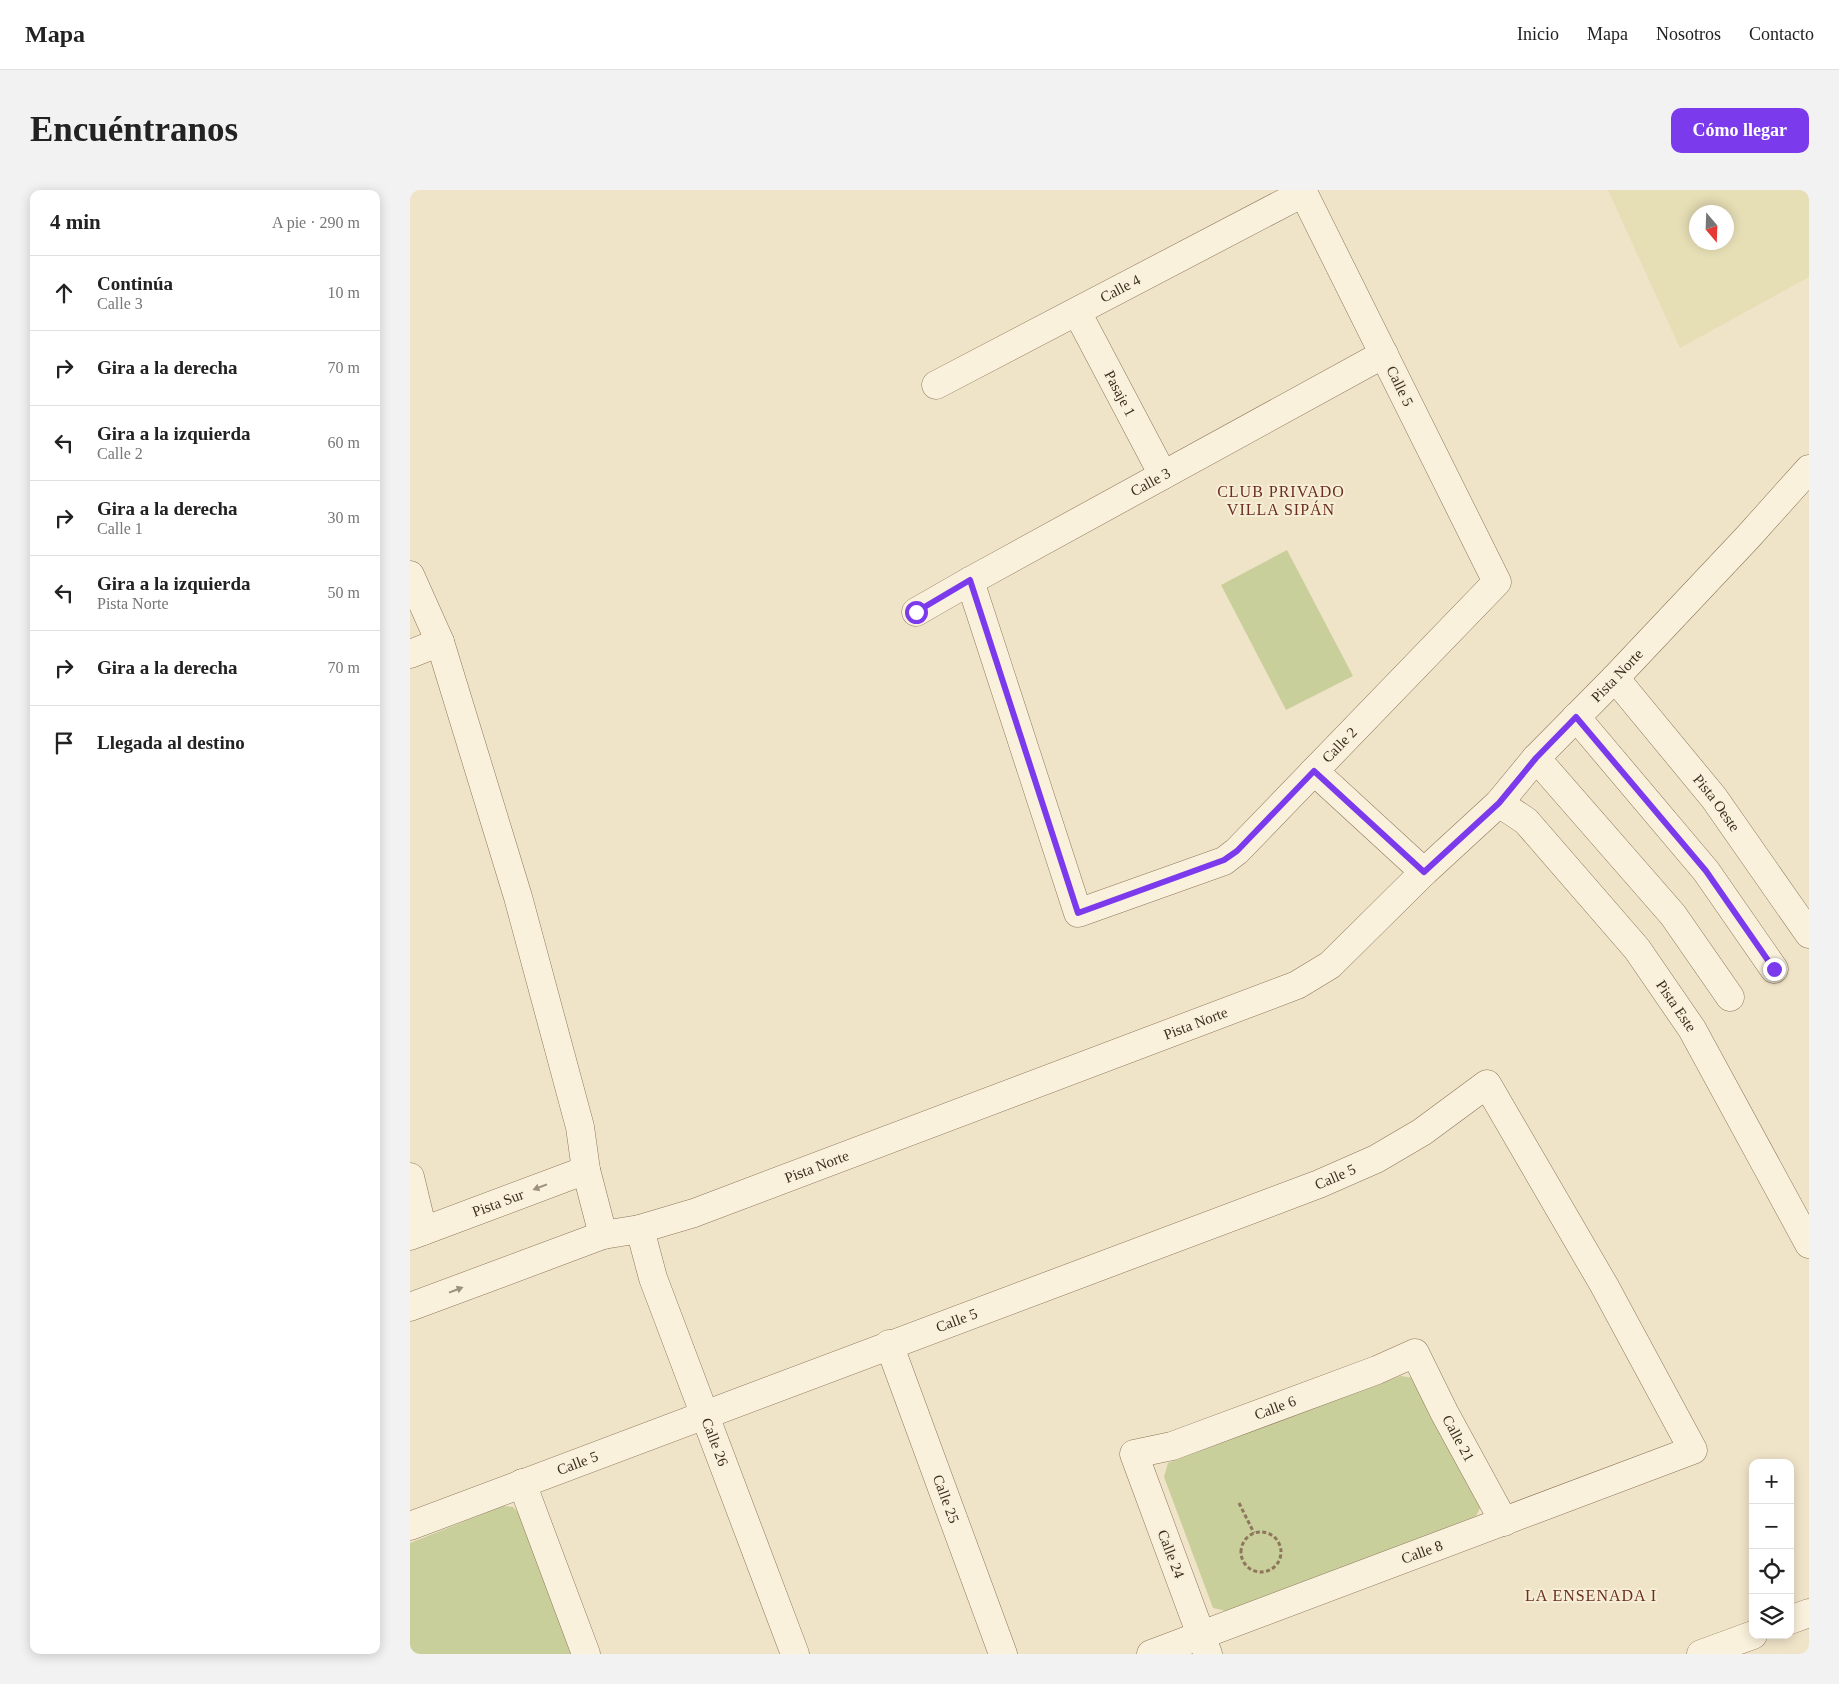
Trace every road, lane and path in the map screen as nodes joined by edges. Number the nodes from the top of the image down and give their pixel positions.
1 (1303, 191) edge
2 (1077, 312) junction
3 (1384, 354) junction
4 (936, 385) dead end
5 (1809, 470) edge
6 (1163, 475) junction
7 (410, 575) edge
8 (970, 580) junction
9 (1497, 582) joint
10 (916, 612) dead end
11 (440, 642) junction
12 (410, 654) edge
13 (1615, 678) junction
14 (1576, 717) junction
15 (1536, 758) junction
16 (1314, 771) junction
17 (1499, 803) junction
18 (1424, 872) junction
19 (1809, 934) edge
20 (1774, 969) dead end
21 (1730, 997) dead end
22 (586, 1170) junction
23 (410, 1177) edge
24 (640, 1229) junction
25 (417, 1233) edge
26 (603, 1235) junction
27 (1809, 1244) edge
28 (410, 1307) edge
29 (889, 1344) junction
30 (1415, 1353) joint
31 (704, 1414) junction
32 (1693, 1450) joint
33 (1134, 1454) joint
34 (522, 1483) junction
35 (1239, 1503) dead end
36 (1504, 1522) junction
37 (410, 1526) edge
38 (1254, 1533) junction
39 (1809, 1613) edge
40 (1794, 1619) edge
41 (1749, 1636) edge
42 (1205, 1644) edge
43 (586, 1654) edge
44 (795, 1654) edge
45 (1003, 1654) edge
46 (1151, 1654) edge
47 (1702, 1654) edge

1 - 2 street, Calle 4
1 - 3 street, Calle 5
2 - 4 street, Calle 4
2 - 6 street, Pasaje 1
3 - 6 street, Calle 3
3 - 9 street, Calle 5
5 - 13 street, Pista Norte
6 - 8 street, Calle 3
7 - 11 street
8 - 10 street, Calle 3
8 - 16 street, Calle 2
9 - 16 street, Calle 2
11 - 12 street
11 - 22 street
13 - 14 street, Pista Norte
13 - 19 street, Pista Oeste
14 - 15 street, Pista Norte
14 - 20 street
15 - 17 street, Pista Norte
15 - 21 street
16 - 18 street
17 - 18 street, Pista Norte
17 - 27 street, Pista Este
18 - 24 street, Pista Norte
22 -> 25 street, Pista Sur
22 - 26 street
23 - 25 street
24 - 26 street, Pista Norte
24 - 31 street, Calle 26
28 -> 26 street, Pista Norte
29 - 31 street, Calle 5
29 - 32 street, Calle 5
29 - 45 street, Calle 25
30 - 33 street, Calle 6
30 - 36 street, Calle 21
31 - 34 street, Calle 5
31 - 44 street, Calle 26
32 - 36 street, Calle 8
33 - 42 street, Calle 24
34 - 37 street, Calle 5
34 - 43 street
35 - 38 path
36 - 42 street, Calle 8
38 - 38 path
39 - 40 street
41 - 47 street
42 - 46 street, Calle 8

